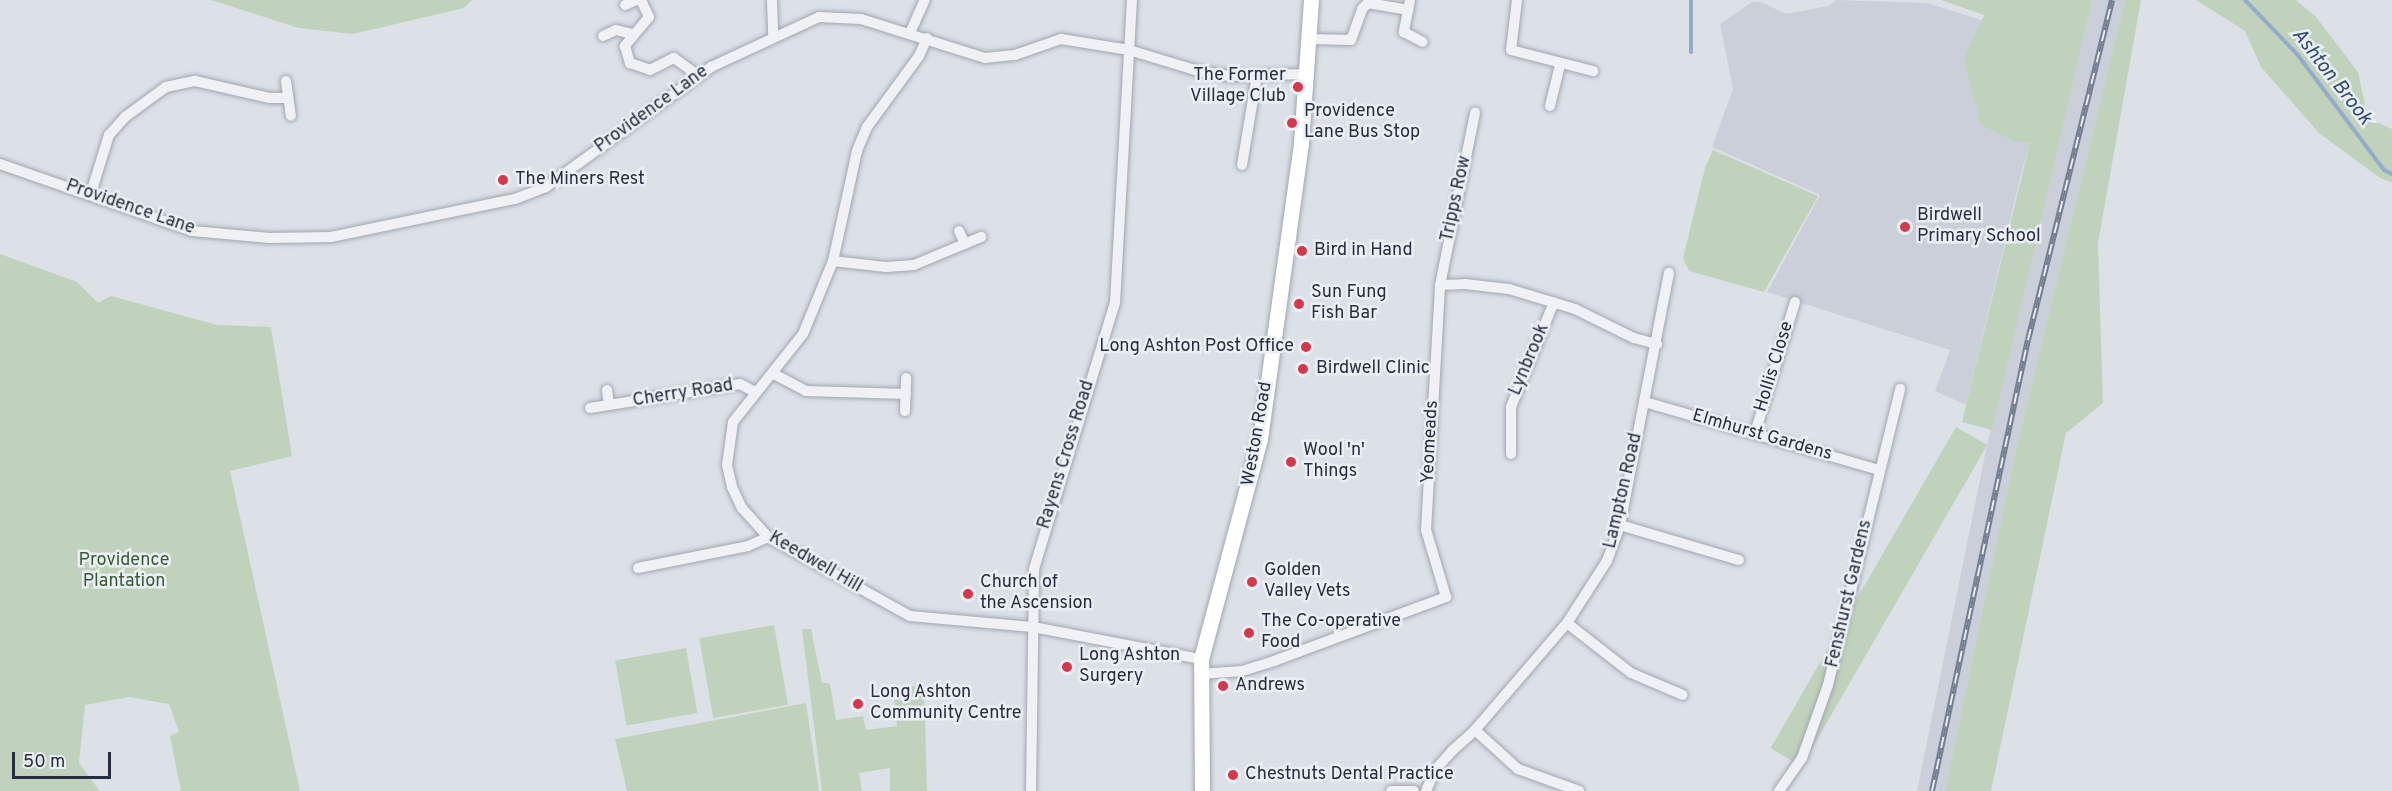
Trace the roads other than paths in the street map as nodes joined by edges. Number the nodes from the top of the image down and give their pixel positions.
1 (641, 0) edge
2 (772, 0) edge
3 (925, 0) edge
4 (1132, 0) edge
5 (1311, 0) edge
6 (1517, 0) edge
7 (1409, 5) edge
8 (910, 33) junction
9 (632, 34) junction
10 (603, 36) dead end
11 (773, 37) junction
12 (927, 38) junction
13 (1310, 39) junction
14 (1423, 42) dead end
15 (1129, 50) junction
16 (1560, 65) junction
17 (1593, 71) dead end
18 (1308, 74) junction
19 (1257, 75) junction
20 (699, 76) junction
21 (286, 81) dead end
22 (288, 98) junction
23 (1550, 106) dead end
24 (1475, 112) dead end
25 (291, 116) dead end
26 (0, 164) edge
27 (1242, 165) dead end
28 (92, 193) junction
29 (959, 231) dead end
30 (981, 237) dead end
31 (965, 244) junction
32 (833, 261) junction
33 (1669, 273) dead end
34 (1440, 285) junction
35 (1554, 302) junction
36 (1795, 302) dead end
37 (1657, 344) junction
38 (774, 374) junction
39 (906, 378) dead end
40 (1900, 389) dead end
41 (607, 390) dead end
42 (755, 392) junction
43 (906, 394) junction
44 (1644, 402) junction
45 (609, 405) junction
46 (590, 408) dead end
47 (905, 411) dead end
48 (1755, 433) junction
49 (1511, 454) dead end
50 (1879, 470) junction
51 (1620, 525) junction
52 (768, 537) junction
53 (1739, 560) dead end
54 (638, 568) dead end
55 (1446, 597) joint
56 (1567, 623) junction
57 (1033, 627) junction
58 (1201, 666) junction
59 (1683, 695) dead end
60 (1476, 730) junction
61 (1031, 791) edge
62 (1203, 791) edge
63 (1391, 791) edge
64 (1414, 791) edge
65 (1426, 791) edge
66 (1579, 791) edge
67 (1779, 791) edge

1 - 9 street
2 - 11 street
3 - 8 street
4 - 15 street, Rayens Cross Road
5 - 13 street, Weston Road
6 - 16 street
7 - 13 street
7 - 14 street
8 - 11 street, Providence Lane
8 - 12 street, Providence Lane
9 - 10 street
9 - 20 street
11 - 20 street, Providence Lane
12 - 15 street, Providence Lane
12 - 32 street, Keedwell Hill
13 - 18 street, Weston Road
15 - 19 street, Providence Lane
15 - 57 street, Rayens Cross Road
16 - 17 street
16 - 23 street
18 - 19 street, Providence Lane
18 - 58 street, Weston Road
19 - 27 street
20 - 28 street, Providence Lane
21 - 22 street
22 - 25 street
22 - 28 street
24 - 34 street, Tripps Row
26 - 28 street, Providence Lane
29 - 31 street
30 - 31 street
31 - 32 street
32 - 38 street, Keedwell Hill
33 - 37 street, Lampton Road
34 - 35 street, Lynbrook
34 - 55 street, Yeomeads
35 - 37 street, Lynbrook
35 - 49 street, Lynbrook
36 - 48 street, Hollis Close
37 - 44 street, Lampton Road
38 - 42 street, Keedwell Hill
38 - 43 street
39 - 43 street
40 - 50 street, Fenshurst Gardens
41 - 45 street, Cherry Road
42 - 45 street, Cherry Road
42 - 52 street, Keedwell Hill
43 - 47 street
44 - 48 street, Elmhurst Gardens
44 - 51 street, Lampton Road
45 - 46 street, Cherry Road
48 - 50 street, Elmhurst Gardens
50 - 67 street, Fenshurst Gardens
51 - 53 street
51 - 56 street, Lampton Road
52 - 54 street
52 - 57 street, Keedwell Hill
55 - 58 street, Keedwell Hill
56 - 59 street
56 - 60 street, Lampton Road
57 - 58 street, Keedwell Hill
57 - 61 street, Rayens Cross Road
58 - 62 street, Weston Road
60 - 65 street, Lampton Road
60 - 66 street
63 - 64 street

